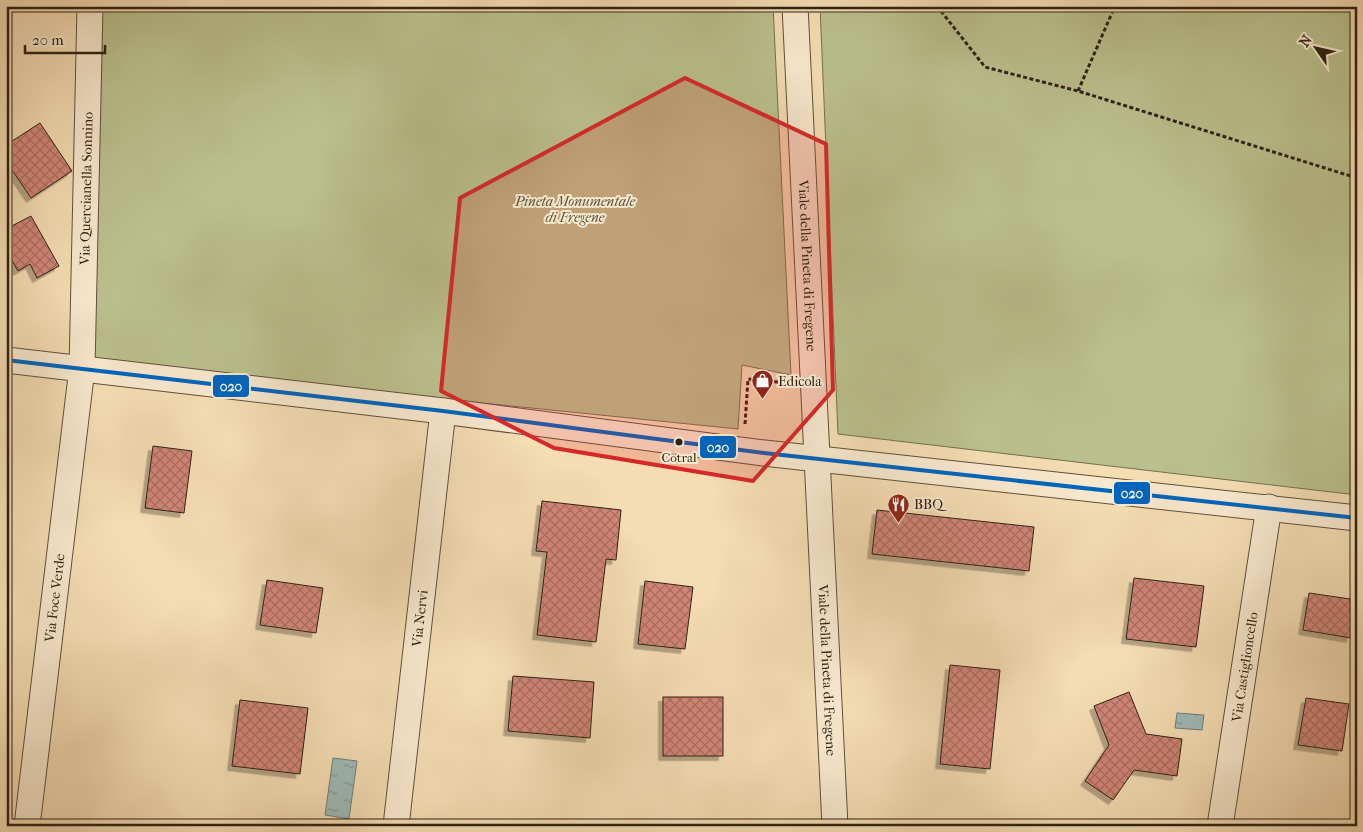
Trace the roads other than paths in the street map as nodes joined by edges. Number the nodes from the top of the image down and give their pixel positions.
1 (795, 6) edge
2 (88, 7) edge
3 (6, 360) edge
4 (82, 368) junction
5 (443, 411) junction
6 (817, 459) junction
7 (1270, 507) junction
8 (1357, 518) edge
9 (27, 826) edge
10 (396, 826) edge
11 (835, 826) edge
12 (1220, 826) edge

1 - 6 street, Viale della Pineta di Fregene
2 - 4 street, Via Quercianella Sonnino
3 - 4 street
4 - 5 street
4 - 9 street, Via Foce Verde
5 - 6 street
5 - 10 street, Via Nervi
6 - 7 street
6 - 11 street, Viale della Pineta di Fregene
7 - 8 street
7 - 12 street, Via Castiglioncello

